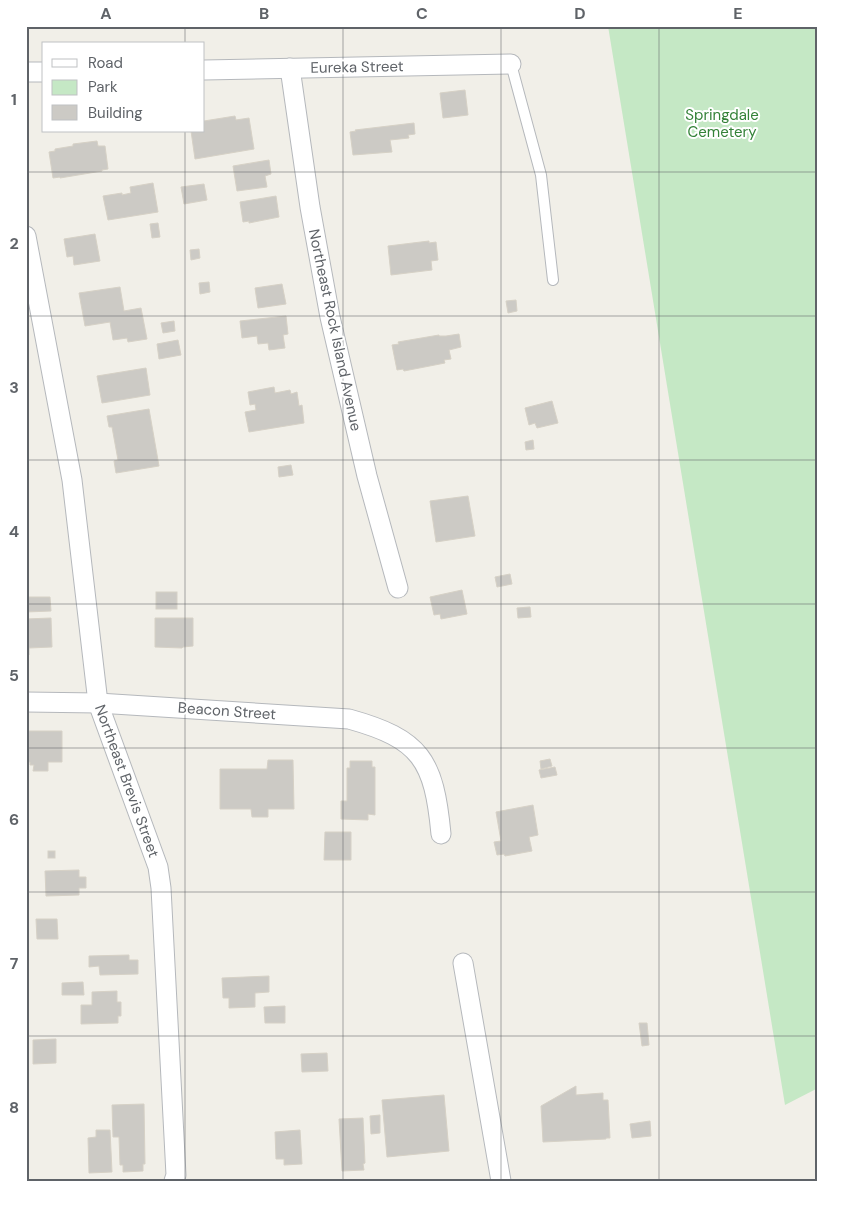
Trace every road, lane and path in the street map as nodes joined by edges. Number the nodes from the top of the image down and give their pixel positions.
1 (511, 64) joint
2 (290, 68) junction
3 (205, 70) edge
4 (26, 72) edge
5 (42, 72) edge
6 (26, 236) edge
7 (553, 280) dead end
8 (398, 588) dead end
9 (26, 702) edge
10 (98, 703) junction
11 (441, 834) dead end
12 (463, 963) dead end
13 (174, 1181) edge
14 (501, 1181) edge

1 - 2 street, Eureka Street
1 - 7 lane
2 - 3 street, Eureka Street
2 - 8 street, Northeast Rock Island Avenue
4 - 5 street
6 - 10 street, Northeast Brevis Street
9 - 10 street, Beacon Street
10 - 11 street, Beacon Street
10 - 13 street, Northeast Brevis Street
12 - 14 street

